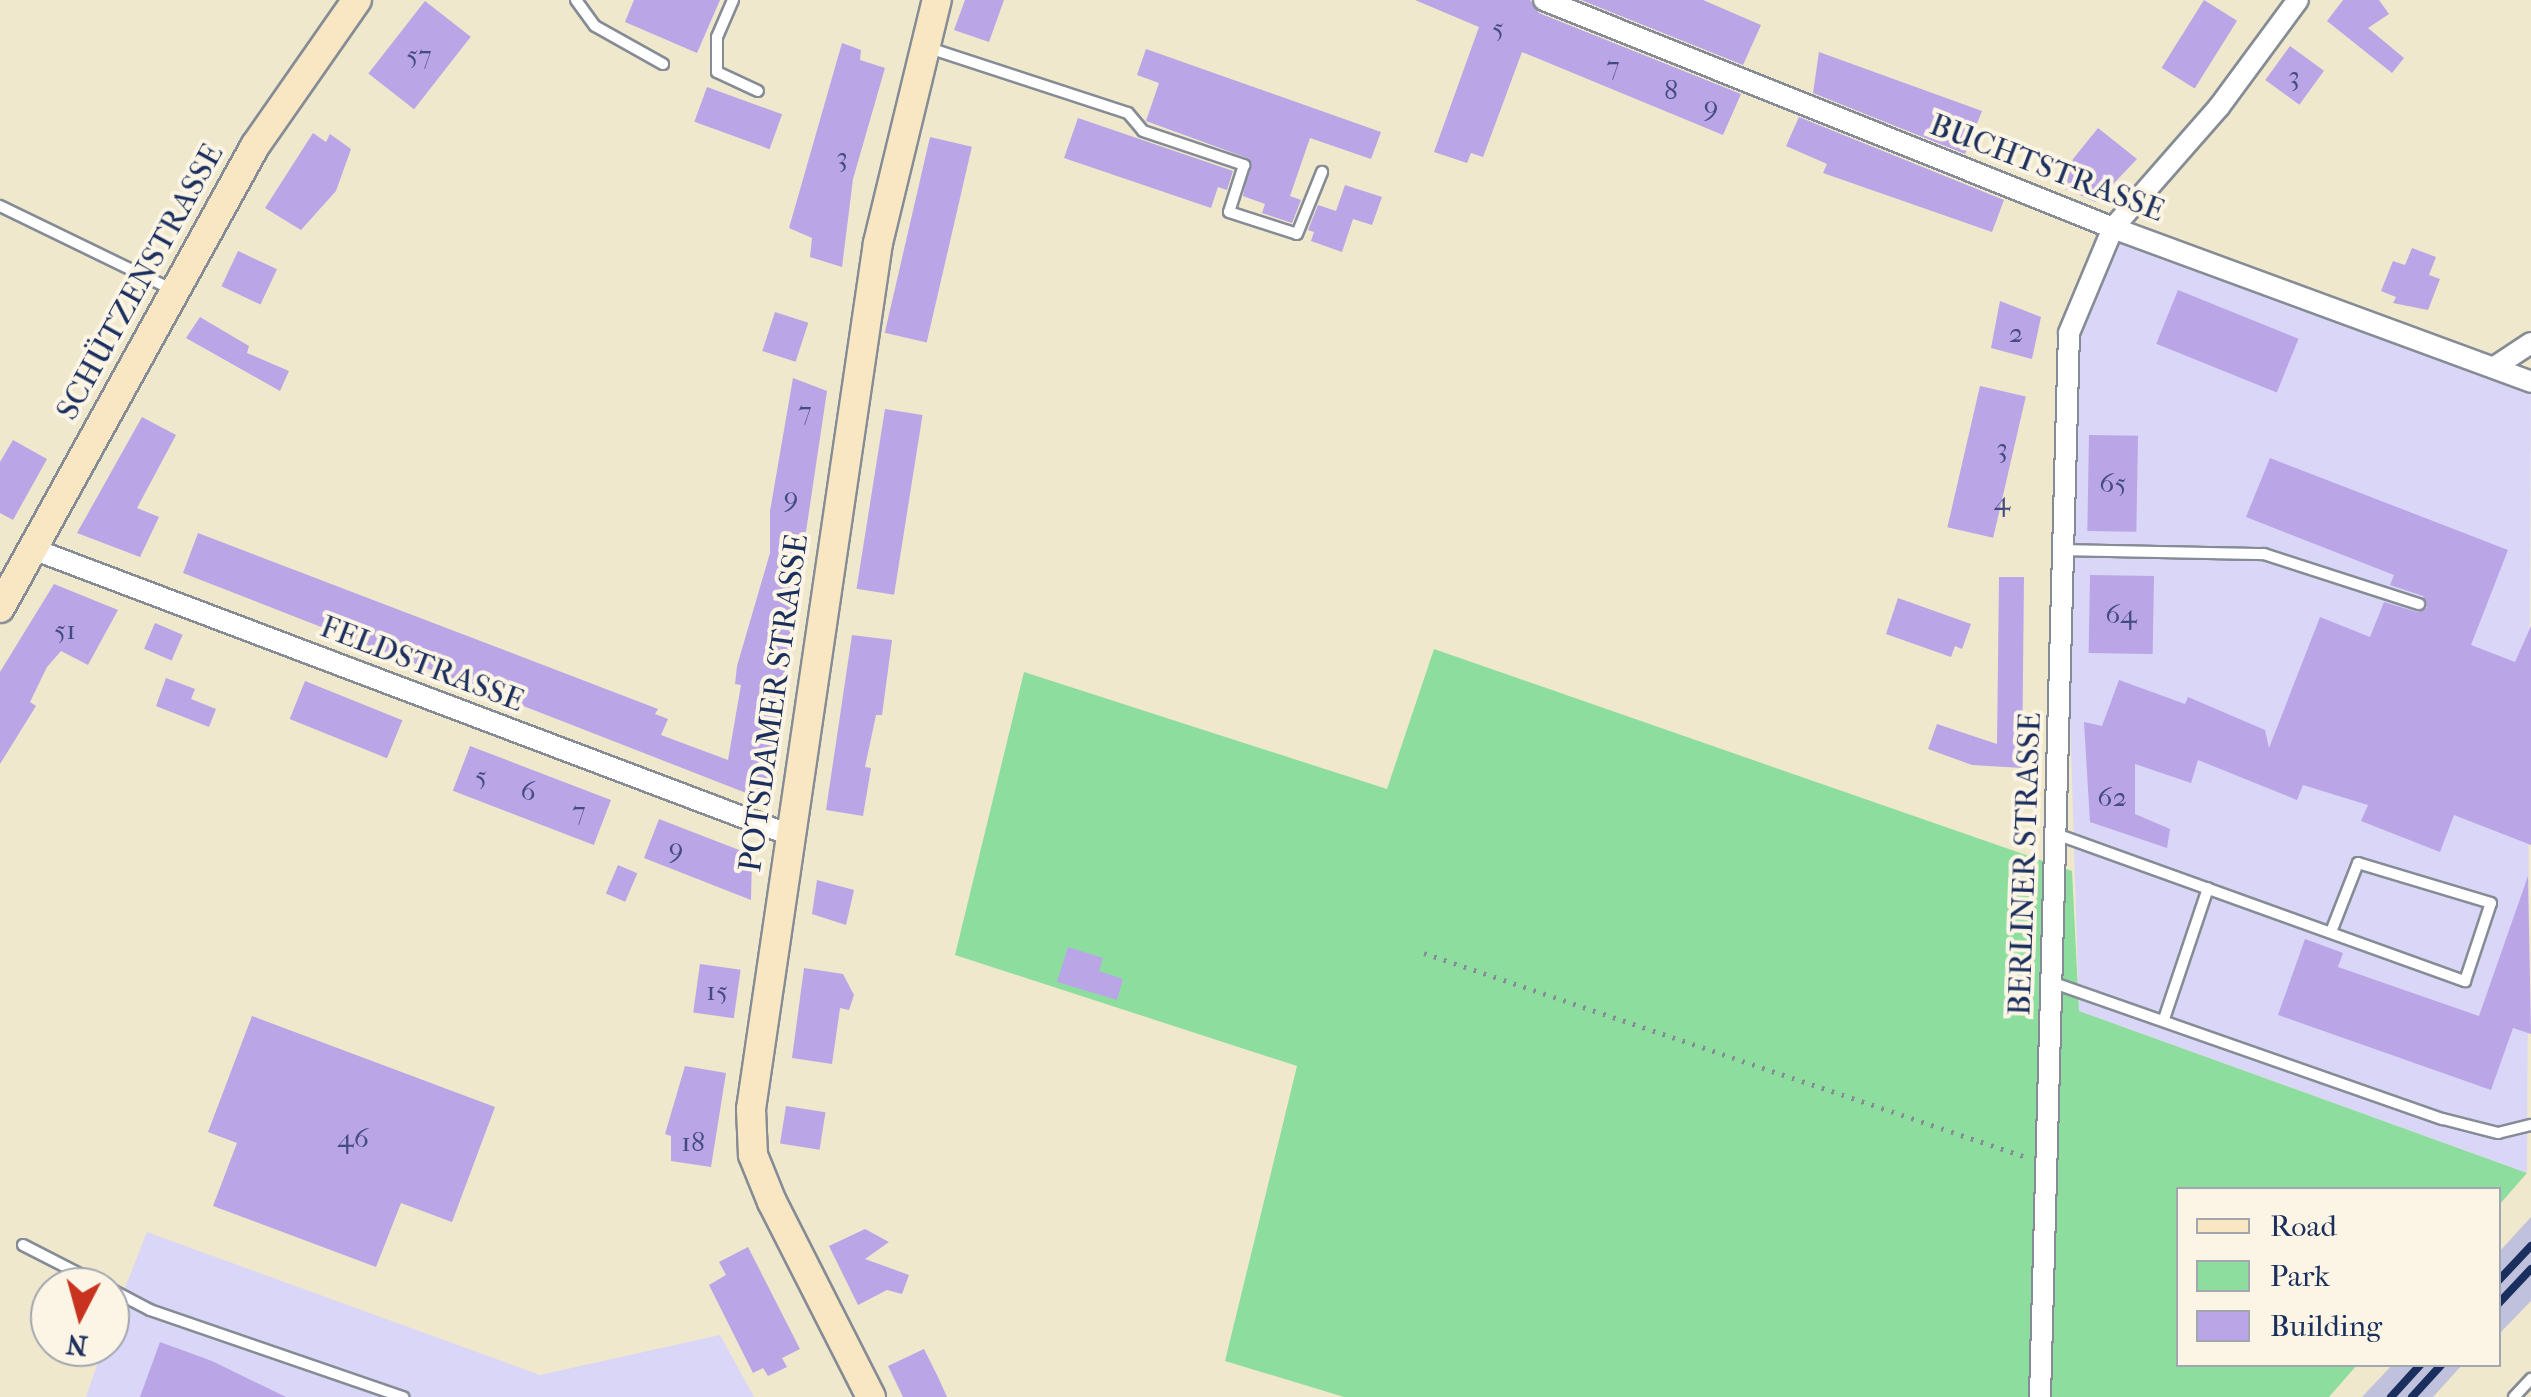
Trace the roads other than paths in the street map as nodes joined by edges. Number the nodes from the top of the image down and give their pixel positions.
1 (357, 0) edge
2 (576, 0) edge
3 (733, 0) edge
4 (937, 0) edge
5 (1544, 0) edge
6 (2298, 0) edge
7 (924, 46) junction
8 (662, 64) dead end
9 (758, 91) dead end
10 (1322, 172) dead end
11 (0, 206) edge
12 (2114, 228) junction
13 (174, 290) junction
14 (2531, 343) edge
15 (2496, 366) junction
16 (2531, 382) edge
17 (32, 549) junction
18 (2065, 550) junction
19 (2419, 604) dead end
20 (0, 608) edge
21 (2056, 834) junction
22 (790, 835) junction
23 (2208, 888) junction
24 (2331, 932) junction
25 (2051, 982) junction
26 (2164, 1019) junction
27 (2531, 1125) edge
28 (23, 1245) dead end
29 (66, 1267) edge
30 (130, 1300) edge
31 (2531, 1378) edge
32 (404, 1397) edge
33 (871, 1397) edge
34 (2040, 1397) edge
35 (2514, 1397) edge

1 - 13 street, SCHÜTZENSTRASSE
2 - 8 lane
3 - 9 lane
4 - 7 street, POTSDAMER STRASSE
5 - 12 street, BUCHTSTRASSE
6 - 12 street
7 - 10 lane
7 - 22 street, POTSDAMER STRASSE
11 - 13 lane
12 - 15 street, BUCHTSTRASSE
12 - 18 street, BERLINER STRASSE
13 - 17 street, SCHÜTZENSTRASSE
14 - 15 street
15 - 16 street, BUCHTSTRASSE
17 - 20 street, SCHÜTZENSTRASSE
17 - 22 street, FELDSTRASSE
18 - 19 lane
18 - 21 street, BERLINER STRASSE
21 - 23 lane
21 - 25 street, BERLINER STRASSE
22 - 33 street, POTSDAMER STRASSE
23 - 24 lane
23 - 26 lane
24 - 24 lane
25 - 26 lane
25 - 34 street, BERLINER STRASSE
26 - 27 lane
28 - 29 lane
30 - 32 lane
31 - 35 lane

